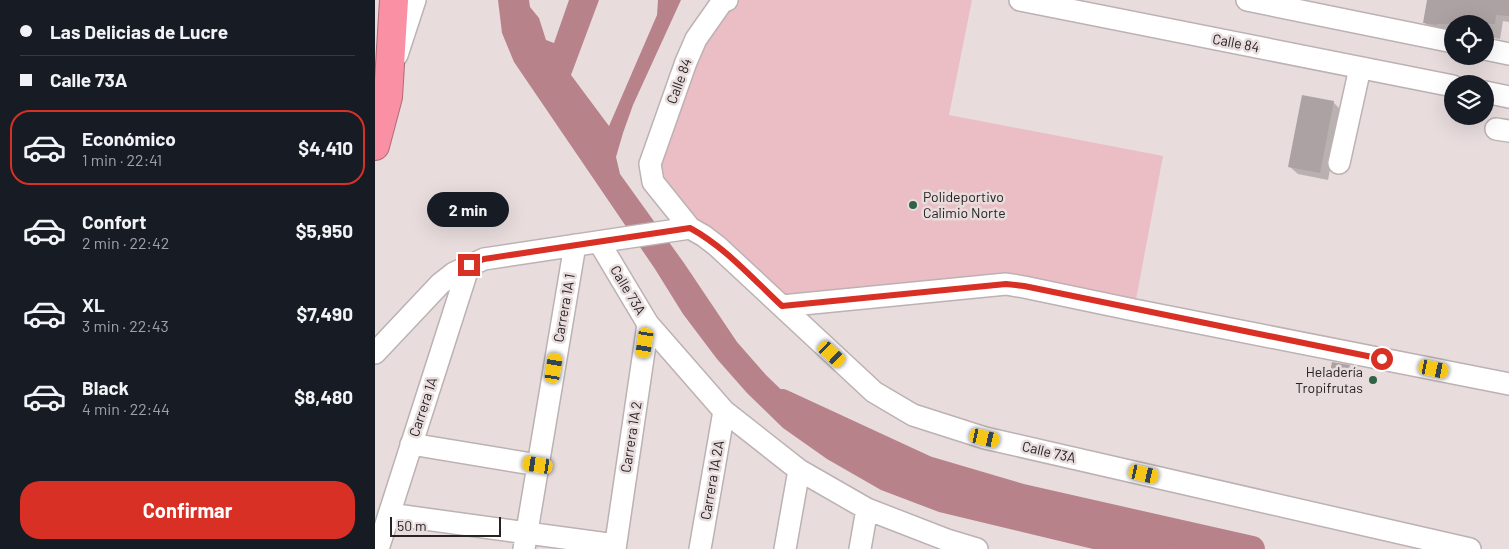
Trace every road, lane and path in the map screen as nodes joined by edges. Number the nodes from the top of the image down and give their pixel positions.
1 (394, 0) edge
2 (415, 0) edge
3 (727, 0) edge
4 (1020, 0) edge
5 (1247, 0) edge
6 (1444, 40) edge
7 (1494, 51) edge
8 (1509, 54) edge
9 (383, 64) edge
10 (1360, 68) junction
11 (1444, 84) edge
12 (1494, 94) edge
13 (1509, 97) edge
14 (375, 146) edge
15 (1339, 163) dead end
16 (651, 171) joint
17 (680, 230) junction
18 (599, 242) junction
19 (575, 246) junction
20 (469, 265) junction
21 (782, 306) junction
22 (648, 324) junction
23 (375, 353) edge
24 (1509, 384) edge
25 (724, 411) junction
26 (411, 444) junction
27 (538, 465) junction
28 (799, 470) junction
29 (867, 508) junction
30 (389, 514) junction
31 (526, 541) edge
32 (946, 545) edge
33 (615, 547) edge
34 (378, 549) edge
35 (700, 549) edge
36 (785, 549) edge
37 (860, 549) edge
38 (977, 549) edge
39 (1470, 549) edge

1 - 9 highway
2 - 9 street
3 - 16 street, Calle 84
4 - 10 street, Calle 84
5 - 6 street
7 - 8 street
9 - 14 highway
10 - 11 street, Calle 84
10 - 15 street
12 - 13 street
16 - 17 street, Calle 73A
17 - 18 street
17 - 21 street, Calle 73A
18 - 19 street
18 - 22 street, Calle 73A
19 - 20 street
19 - 27 street, Carrera 1A 1
20 - 23 street
20 - 26 street, Carrera 1A
21 - 24 street
21 - 39 street, Calle 73A
22 - 25 street, Calle 73A
22 - 33 street, Carrera 1A 2
25 - 28 street, Calle 73A
25 - 35 street, Carrera 1A 2A
26 - 27 street
26 - 30 street, Carrera 1A
27 - 31 street, Carrera 1A 1
28 - 29 street, Calle 73A
28 - 36 street
29 - 32 street, Calle 73A
29 - 37 street
30 - 31 street
30 - 34 street, Carrera 1A
31 - 33 street
32 - 38 street, Calle 73A

